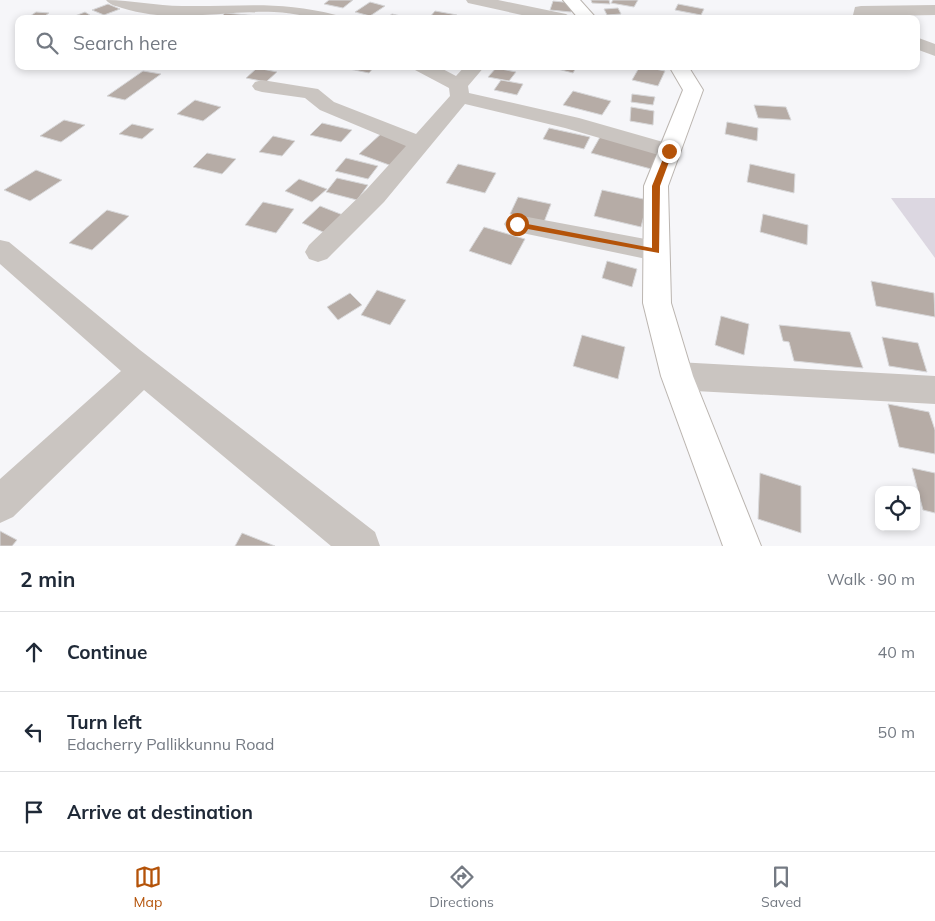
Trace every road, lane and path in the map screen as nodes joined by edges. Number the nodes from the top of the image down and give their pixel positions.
1 (474, 0) edge
2 (571, 0) edge
3 (290, 4) edge
4 (112, 8) edge
5 (860, 10) edge
6 (935, 10) edge
7 (318, 15) edge
8 (547, 15) edge
9 (585, 15) edge
10 (888, 15) edge
11 (920, 44) edge
12 (935, 51) edge
13 (920, 61) edge
14 (935, 62) edge
15 (428, 70) edge
16 (473, 70) edge
17 (680, 70) edge
18 (262, 86) dead end
19 (459, 91) junction
20 (421, 144) junction
21 (669, 151) junction
22 (517, 224) dead end
23 (0, 249) edge
24 (656, 251) junction
25 (318, 252) dead end
26 (144, 370) junction
27 (677, 376) junction
28 (935, 390) edge
29 (0, 504) edge
30 (362, 546) edge
31 (742, 546) edge

1 - 8 street
2 - 9 main road
3 - 4 street
3 - 7 street
5 - 10 street
6 - 10 street
11 - 12 street
13 - 14 street
15 - 19 street
16 - 19 street
17 - 21 main road
18 - 20 street
19 - 20 street
19 - 21 street
20 - 25 street
21 - 24 main road
22 - 24 street
23 - 26 street
24 - 27 main road
26 - 29 street
26 - 30 street
27 - 28 street
27 - 31 main road

